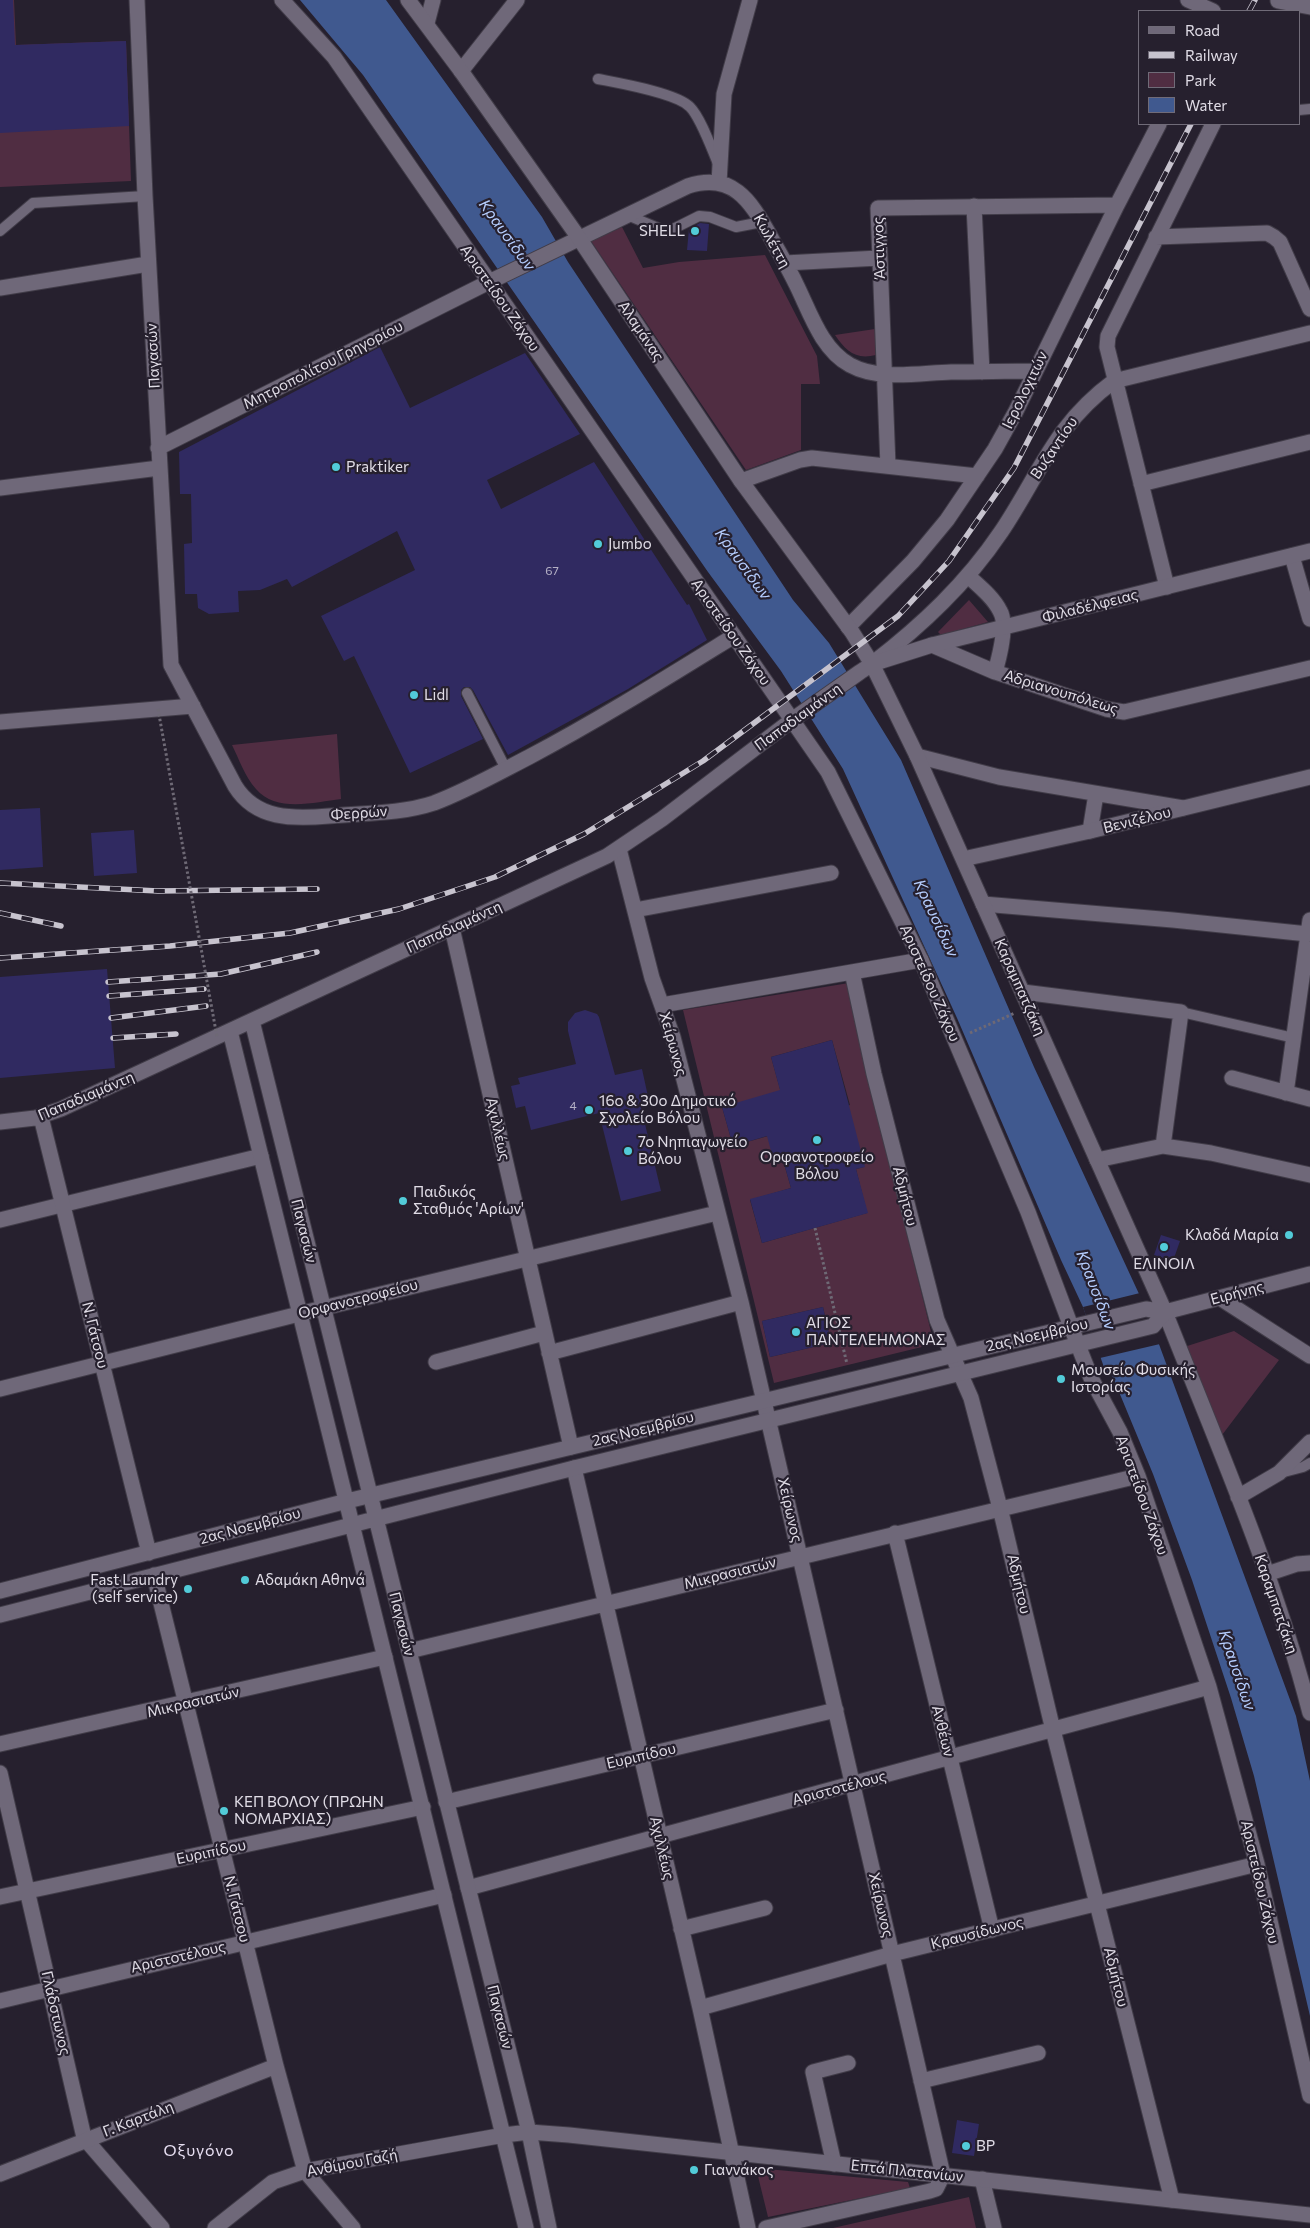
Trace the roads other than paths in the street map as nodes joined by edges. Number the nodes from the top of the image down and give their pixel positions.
1 (138, 0) edge
2 (282, 0) edge
3 (408, 0) edge
4 (433, 0) edge
5 (517, 0) edge
6 (750, 0) edge
7 (1188, 0) edge
8 (1277, 4) edge
9 (1310, 7) edge
10 (1211, 10) edge
11 (427, 23) junction
12 (461, 70) junction
13 (598, 78) dead end
14 (1158, 125) edge
15 (1213, 125) edge
16 (720, 166) junction
17 (719, 183) junction
18 (145, 196) junction
19 (1117, 204) junction
20 (974, 206) junction
21 (627, 215) junction
22 (762, 222) junction
23 (0, 231) edge
24 (1156, 237) junction
25 (579, 238) junction
26 (879, 258) junction
27 (785, 263) junction
28 (148, 264) junction
29 (489, 282) junction
30 (0, 288) edge
31 (1310, 309) edge
32 (1310, 333) edge
33 (1034, 371) junction
34 (982, 372) junction
35 (885, 374) junction
36 (1114, 381) junction
37 (1310, 442) edge
38 (158, 448) junction
39 (888, 466) junction
40 (159, 468) junction
41 (977, 476) junction
42 (741, 481) junction
43 (1141, 484) junction
44 (0, 488) edge
45 (1310, 552) edge
46 (1292, 556) junction
47 (968, 576) junction
48 (1168, 587) junction
49 (1310, 619) edge
50 (848, 627) junction
51 (1002, 628) junction
52 (734, 636) junction
53 (932, 645) junction
54 (866, 668) junction
55 (1310, 668) edge
56 (995, 672) junction
57 (467, 693) dead end
58 (193, 706) junction
59 (798, 716) junction
60 (0, 722) edge
61 (917, 756) junction
62 (506, 769) junction
63 (1310, 777) edge
64 (1096, 794) junction
65 (1184, 808) junction
66 (1090, 831) junction
67 (619, 849) junction
68 (963, 859) junction
69 (831, 872) dead end
70 (983, 904) junction
71 (635, 910) junction
72 (1309, 927) edge
73 (452, 928) junction
74 (922, 960) junction
75 (852, 972) junction
76 (1022, 992) junction
77 (662, 1005) junction
78 (1181, 1012) junction
79 (252, 1020) junction
80 (223, 1034) junction
81 (1294, 1038) junction
82 (1232, 1078) dead end
83 (1286, 1093) junction
84 (1310, 1099) edge
85 (41, 1117) junction
86 (0, 1122) edge
87 (1163, 1146) junction
88 (261, 1156) junction
89 (1097, 1160) junction
90 (1310, 1176) edge
91 (62, 1205) junction
92 (717, 1213) junction
93 (0, 1220) edge
94 (527, 1258) junction
95 (1310, 1274) edge
96 (1220, 1298) junction
97 (741, 1302) junction
98 (323, 1308) junction
99 (1165, 1312) junction
100 (300, 1313) junction
101 (1072, 1327) junction
102 (544, 1333) junction
103 (1078, 1345) junction
104 (549, 1353) junction
105 (951, 1355) junction
106 (1310, 1356) edge
107 (102, 1362) junction
108 (436, 1362) dead end
109 (962, 1373) junction
110 (0, 1389) edge
111 (764, 1399) junction
112 (769, 1420) junction
113 (1310, 1442) edge
114 (570, 1447) junction
115 (1310, 1463) edge
116 (574, 1468) junction
117 (1279, 1473) junction
118 (1138, 1476) junction
119 (370, 1495) junction
120 (1238, 1497) junction
121 (347, 1501) junction
122 (1000, 1508) junction
123 (376, 1518) junction
124 (352, 1524) junction
125 (895, 1533) junction
126 (148, 1553) junction
127 (800, 1556) junction
128 (1310, 1563) edge
129 (1267, 1574) junction
130 (154, 1575) junction
131 (0, 1591) edge
132 (605, 1604) junction
133 (0, 1615) edge
134 (409, 1651) junction
135 (385, 1657) junction
136 (1306, 1683) edge
137 (1209, 1687) junction
138 (186, 1704) junction
139 (836, 1710) junction
140 (1310, 1713) edge
141 (1053, 1730) junction
142 (0, 1744) edge
143 (640, 1756) junction
144 (950, 1758) junction
145 (0, 1774) edge
146 (853, 1784) junction
147 (446, 1802) junction
148 (423, 1807) junction
149 (659, 1837) junction
150 (222, 1850) junction
151 (1257, 1864) junction
152 (468, 1888) junction
153 (28, 1891) junction
154 (444, 1895) junction
155 (0, 1897) edge
156 (1097, 1902) junction
157 (765, 1908) dead end
158 (681, 1929) junction
159 (992, 1930) junction
160 (245, 1942) junction
161 (892, 1954) junction
162 (50, 1987) junction
163 (0, 2001) edge
164 (700, 2008) junction
165 (1038, 2053) dead end
166 (848, 2063) dead end
167 (276, 2066) junction
168 (921, 2081) junction
169 (1310, 2096) edge
170 (529, 2132) junction
171 (504, 2135) junction
172 (86, 2140) junction
173 (731, 2153) junction
174 (834, 2164) junction
175 (306, 2171) junction
176 (0, 2174) edge
177 (943, 2175) junction
178 (982, 2179) junction
179 (1172, 2200) junction
180 (1310, 2215) edge
181 (162, 2228) edge
182 (216, 2228) edge
183 (353, 2228) edge
184 (526, 2228) edge
185 (549, 2228) edge
186 (748, 2228) edge
187 (766, 2228) edge
188 (994, 2228) edge

1 - 18 street, Παγασών
2 - 29 street, Αριστείδου Ζάχου
3 - 11 street, Αλαμάνας
4 - 11 street
5 - 12 street
6 - 16 street
7 - 10 street
8 - 9 street
11 - 12 street, Αλαμάνας
12 - 25 street, Αλαμάνας
13 - 16 lane
14 - 19 street, Ιερολοχιτών
15 - 24 street
16 - 17 street
17 - 21 street
17 - 22 street, Κωλέττη
18 - 23 lane
18 - 28 street, Παγασών
19 - 20 street, Άστιγγος
19 - 33 street, Ιερολοχιτών
20 - 26 street, Άστιγγος
20 - 34 street
21 - 22 lane
21 - 25 street
22 - 27 street, Κωλέττη
24 - 31 street
24 - 36 street
25 - 29 street
25 - 42 street, Αλαμάνας
26 - 27 street
26 - 35 street, Άστιγγος
27 - 35 street, Κωλέττη
28 - 30 street
28 - 38 street, Παγασών
29 - 38 street, Μητροπολίτου Γρηγορίου
29 - 52 street, Αριστείδου Ζάχου
32 - 36 street
33 - 34 street, Κωλέττη
33 - 41 street, Ιερολοχιτών
34 - 35 street, Κωλέττη
35 - 39 street, Άστιγγος
36 - 43 street
36 - 47 street, Βυζαντίου
37 - 43 street
38 - 40 street, Παγασών
39 - 41 street
39 - 42 street
40 - 44 street
40 - 58 street, Παγασών
41 - 50 street, Ιερολοχιτών
42 - 50 street, Αλαμάνας
43 - 48 street
45 - 46 street, Φιλαδέλφειας
46 - 48 street, Φιλαδέλφειας
46 - 49 street
47 - 51 street
47 - 54 street, Βυζαντίου
48 - 51 street, Φιλαδέλφειας
50 - 54 street, Αλαμάνας
51 - 53 street, Φιλαδέλφειας
51 - 56 street
52 - 59 street, Αριστείδου Ζάχου
52 - 62 street, Φερρών
53 - 54 street, Φιλαδέλφειας
53 - 56 street, Αδριανουπόλεως
54 - 59 street, Παπαδιαμάντη
54 - 61 street, Καραμπατζάκη
55 - 56 street, Αδριανουπόλεως
57 - 62 lane
58 - 60 street
58 - 62 street, Φερρών
59 - 67 street, Παπαδιαμάντη
59 - 74 street, Αριστείδου Ζάχου
61 - 64 street
61 - 68 street, Καραμπατζάκη
63 - 65 street, Βενιζέλου
64 - 65 street
64 - 66 street
65 - 66 street, Βενιζέλου
66 - 68 street, Βενιζέλου
67 - 71 street, Χείρωνος
67 - 73 street, Παπαδιαμάντη
68 - 70 street, Καραμπατζάκη
69 - 71 street
70 - 72 street
70 - 76 street, Καραμπατζάκη
71 - 77 street, Χείρωνος
72 - 81 street
73 - 79 street, Παπαδιαμάντη
73 - 94 street, Αχιλλέως
74 - 75 street
74 - 101 street, Αριστείδου Ζάχου
75 - 77 street
75 - 105 street, Αδμήτου
76 - 78 street
76 - 89 street, Καραμπατζάκη
77 - 92 street, Χείρωνος
78 - 81 lane
78 - 87 street
79 - 80 street, Παπαδιαμάντη
79 - 98 street, Παγασών
80 - 85 street, Παπαδιαμάντη
80 - 88 street, Παγασών
81 - 83 street
82 - 83 street
83 - 84 street
85 - 86 street, Παπαδιαμάντη
85 - 91 street, Ν. Γάτσου
87 - 89 street
87 - 90 street
88 - 91 street
88 - 100 street, Παγασών
89 - 99 street, Καραμπατζάκη
91 - 93 street
91 - 107 street, Ν. Γάτσου
92 - 94 street, Ορφανοτροφείου
92 - 97 street, Χείρωνος
94 - 98 street, Ορφανοτροφείου
94 - 102 street, Αχιλλέως
95 - 96 street, Ειρήνης
96 - 99 street, Ειρήνης
96 - 106 street
97 - 104 street
97 - 111 street, Χείρωνος
98 - 100 street, Ορφανοτροφείου
98 - 119 street, Παγασών
99 - 101 street, 2ας Νοεμβρίου
99 - 103 street, 2ας Νοεμβρίου
99 - 120 street, Καραμπατζάκη
100 - 107 street, Ορφανοτροφείου
100 - 121 street, Παγασών
101 - 103 street, Αριστείδου Ζάχου
101 - 105 street, 2ας Νοεμβρίου
102 - 104 street, Αχιλλέως
102 - 108 street
103 - 109 street, 2ας Νοεμβρίου
103 - 118 street, Αριστείδου Ζάχου
104 - 114 street, Αχιλλέως
105 - 109 street, Αδμήτου
105 - 111 street, 2ας Νοεμβρίου
107 - 110 street, Ορφανοτροφείου
107 - 126 street, Ν. Γάτσου
109 - 112 street, 2ας Νοεμβρίου
109 - 122 street, Αδμήτου
111 - 112 street, Χείρωνος
111 - 114 street, 2ας Νοεμβρίου
112 - 116 street, 2ας Νοεμβρίου
112 - 127 street, Χείρωνος
113 - 117 street
114 - 119 street, 2ας Νοεμβρίου
115 - 117 lane
116 - 123 street, 2ας Νοεμβρίου
116 - 132 street, Αχιλλέως
117 - 120 street
118 - 122 street, Μικρασιατών
118 - 137 street, Αριστείδου Ζάχου
119 - 121 street, 2ας Νοεμβρίου
119 - 123 street, Παγασών
120 - 129 street, Καραμπατζάκη
121 - 124 street, Παγασών
121 - 126 street, 2ας Νοεμβρίου
122 - 125 street, Μικρασιατών
122 - 141 street, Αδμήτου
123 - 124 street, 2ας Νοεμβρίου
123 - 134 street, Παγασών
124 - 130 street, 2ας Νοεμβρίου
124 - 135 street, Παγασών
125 - 127 street, Μικρασιατών
125 - 144 street, Ανθέων
126 - 131 street, 2ας Νοεμβρίου
127 - 132 street, Μικρασιατών
127 - 139 street, Χείρωνος
128 - 129 street
129 - 136 street, Καραμπατζάκη
130 - 133 street, 2ας Νοεμβρίου
130 - 138 street, Ν. Γάτσου
132 - 134 street, Μικρασιατών
132 - 143 street, Αχιλλέως
134 - 147 street, Παγασών
135 - 138 street, Μικρασιατών
135 - 148 street, Παγασών
136 - 140 street, Καραμπατζάκη
137 - 141 street, Αριστοτέλους
137 - 151 street, Αριστείδου Ζάχου
138 - 142 street, Μικρασιατών
138 - 150 street, Ν. Γάτσου
139 - 143 street, Ευριπίδου
139 - 146 street, Χείρωνος
141 - 144 street, Αριστοτέλους
141 - 156 street, Αδμήτου
143 - 147 street, Ευριπίδου
143 - 149 street, Αχιλλέως
144 - 146 street, Αριστοτέλους
144 - 159 street, Ανθέων
145 - 153 street, Γλάδστωνος
146 - 149 street, Αριστοτέλους
146 - 161 street, Χείρωνος
147 - 152 street, Παγασών
148 - 150 street, Ευριπίδου
148 - 154 street, Παγασών
149 - 152 street, Αριστοτέλους
149 - 158 street, Αχιλλέως
150 - 153 street, Ευριπίδου
150 - 160 street, Ν. Γάτσου
151 - 156 street, Κραυσίδωνος
151 - 169 street, Αριστείδου Ζάχου
152 - 170 street, Παγασών
153 - 155 street, Ευριπίδου
153 - 162 street, Γλάδστωνος
154 - 160 street, Αριστοτέλους
154 - 171 street, Παγασών
156 - 159 street, Κραυσίδωνος
156 - 179 street, Αδμήτου
157 - 158 street
158 - 164 street, Αχιλλέως
159 - 161 street, Κραυσίδωνος
160 - 162 street, Αριστοτέλους
160 - 167 street, Ν. Γάτσου
161 - 164 street, Κραυσίδωνος
161 - 168 street, Χείρωνος
162 - 163 street, Αριστοτέλους
162 - 172 street, Γλάδστωνος
164 - 173 street, Αχιλλέως
165 - 168 street
166 - 174 street
167 - 172 street, Γ. Καρτάλη
167 - 175 street, Ν. Γάτσου
168 - 177 street, Χείρωνος
170 - 171 street, Επτά Πλατανίων
170 - 173 street, Επτά Πλατανίων
170 - 185 street, Παγασών
171 - 175 street, Ανθίμου Γαζή
171 - 184 street, Παγασών
172 - 176 street, Γ. Καρτάλη
172 - 181 street, Γλάδστωνος
173 - 174 street, Επτά Πλατανίων
173 - 186 street, Αχιλλέως
174 - 177 street, Επτά Πλατανίων
175 - 182 street, Ανθίμου Γαζή
175 - 183 street, Ν. Γάτσου
177 - 178 street, Επτά Πλατανίων
177 - 187 street
178 - 179 street, Επτά Πλατανίων
178 - 188 street
179 - 180 street, Επτά Πλατανίων

